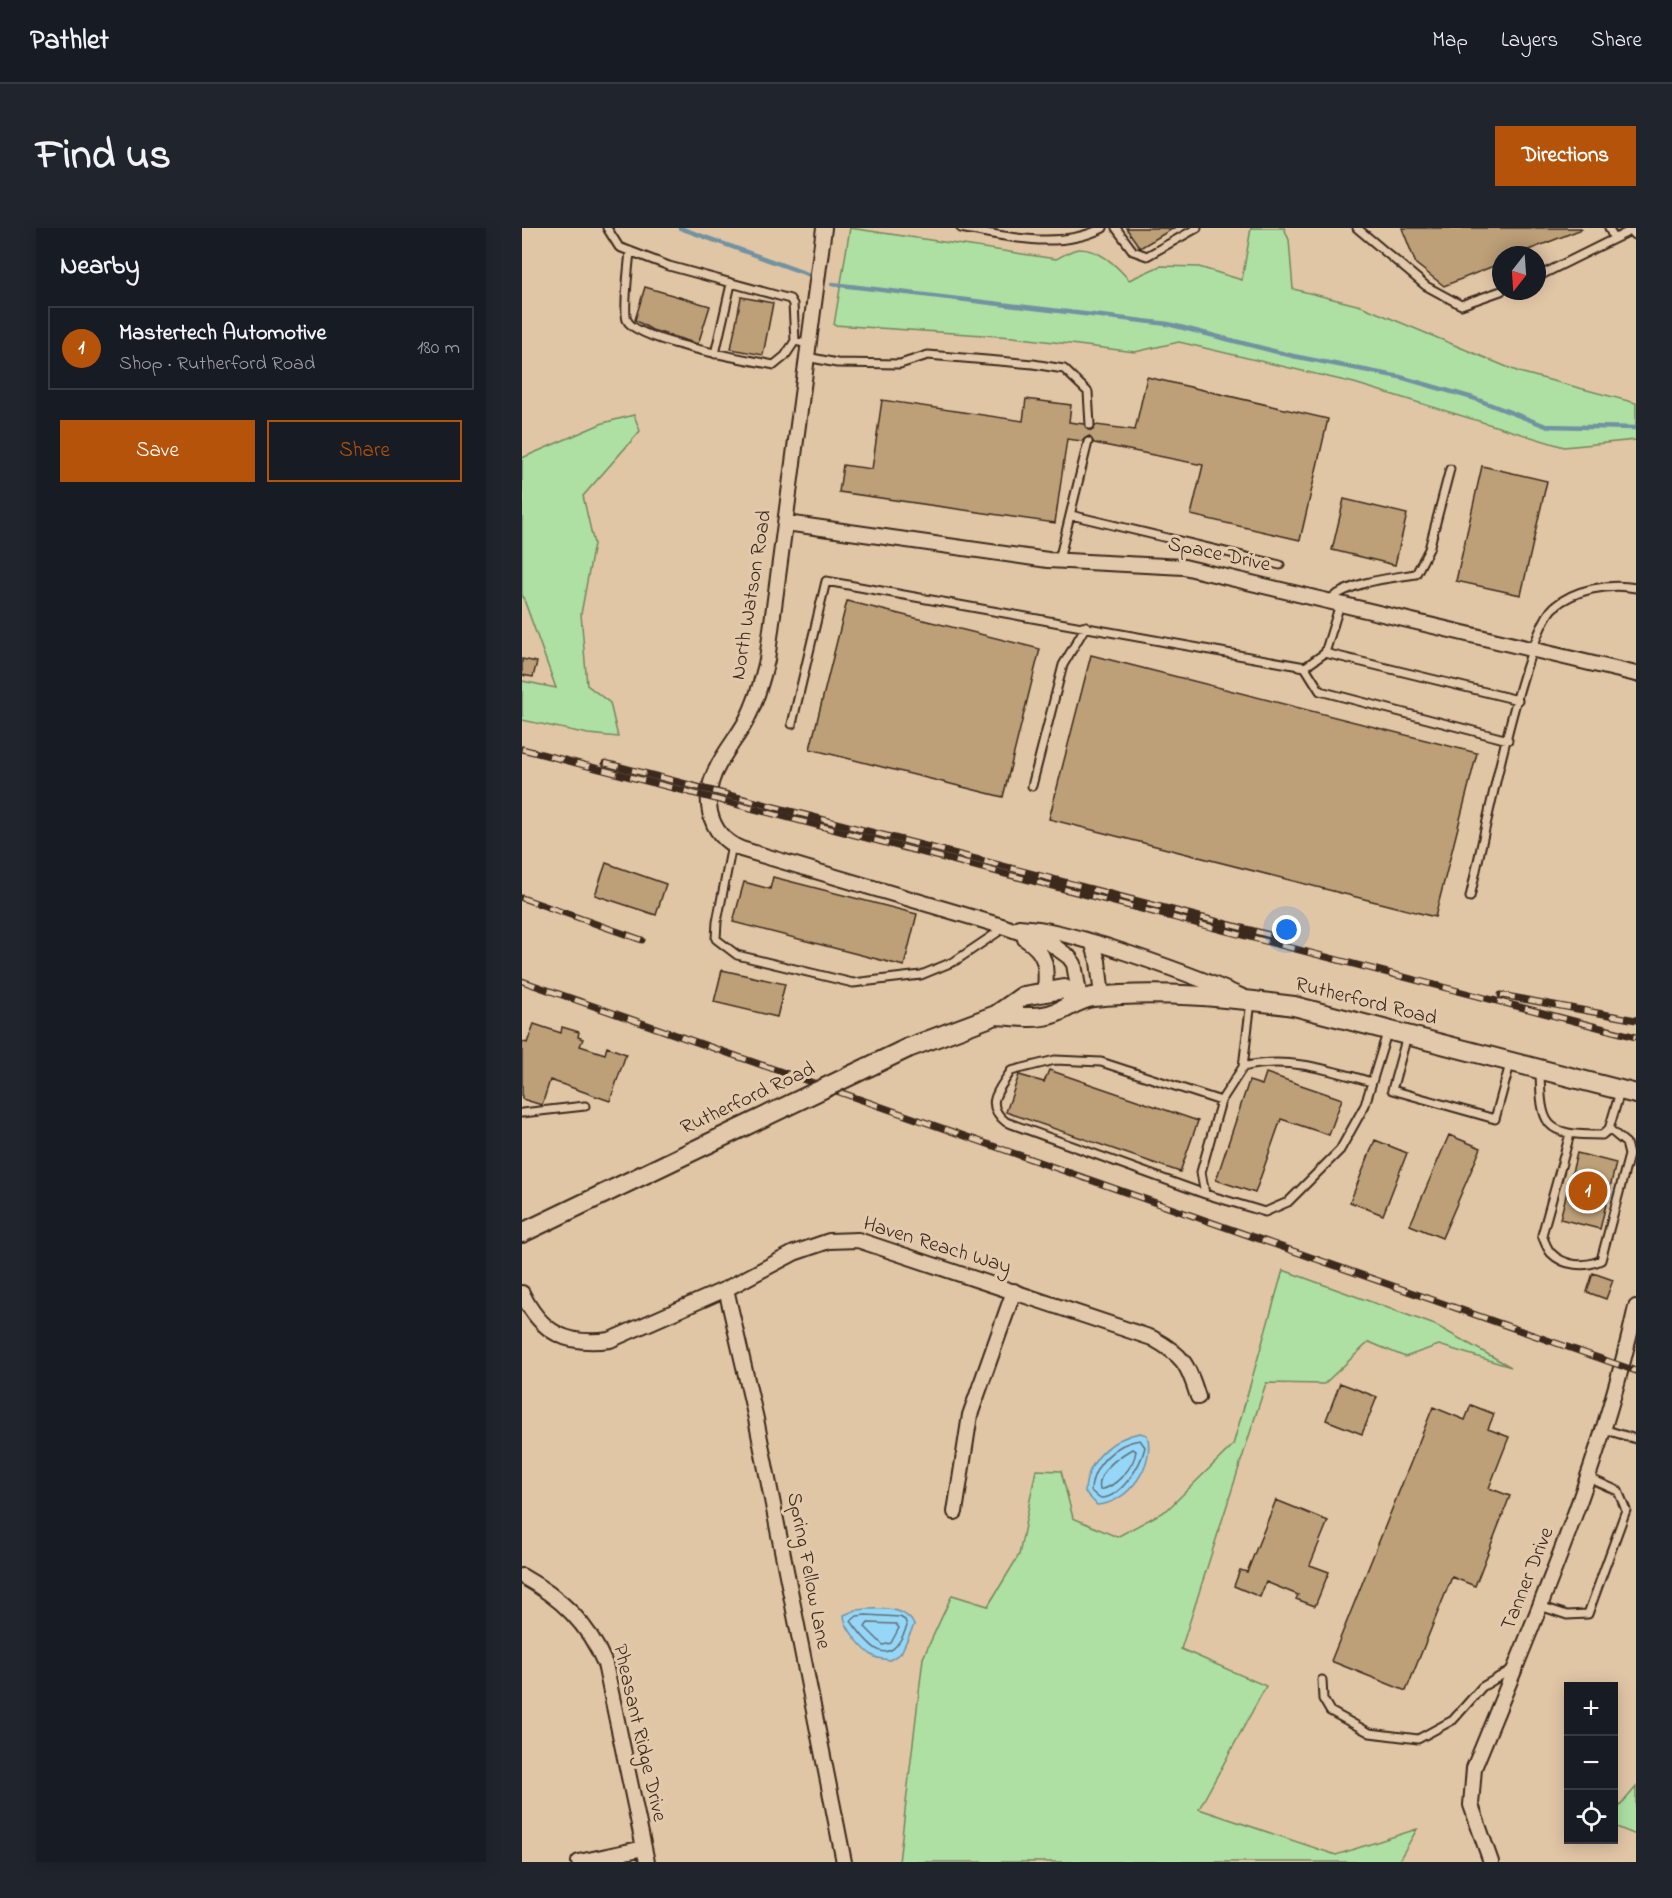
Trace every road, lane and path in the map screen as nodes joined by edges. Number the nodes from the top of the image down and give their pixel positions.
1 (607, 228) edge
2 (824, 228) edge
3 (961, 228) edge
4 (1016, 228) edge
5 (1103, 228) edge
6 (1116, 228) edge
7 (1197, 228) edge
8 (1357, 228) edge
9 (1609, 228) edge
10 (1635, 230) edge
11 (1015, 237) junction
12 (1614, 238) junction
13 (630, 251) junction
14 (1546, 272) edge
15 (731, 284) junction
16 (1492, 294) edge
17 (795, 341) junction
18 (808, 351) junction
19 (716, 354) junction
20 (1090, 425) dead end
21 (1088, 442) dead end
22 (1450, 468) dead end
23 (1071, 515) junction
24 (786, 523) junction
25 (1059, 560) junction
26 (1280, 565) dead end
27 (1636, 588) edge
28 (1334, 602) junction
29 (1086, 626) junction
30 (1531, 649) junction
31 (1325, 653) junction
32 (1305, 667) junction
33 (1636, 674) edge
34 (1518, 700) junction
35 (792, 724) dead end
36 (1508, 740) junction
37 (1032, 786) dead end
38 (732, 845) junction
39 (1470, 897) dead end
40 (1005, 927) junction
41 (1092, 942) junction
42 (1045, 992) junction
43 (1102, 997) junction
44 (1080, 999) junction
45 (1251, 1000) junction
46 (996, 1015) junction
47 (1388, 1030) junction
48 (1408, 1035) junction
49 (1511, 1062) junction
50 (1243, 1067) junction
51 (1540, 1069) junction
52 (1372, 1082) junction
53 (1628, 1092) edge
54 (1221, 1101) junction
55 (585, 1106) dead end
56 (522, 1113) edge
57 (1609, 1129) junction
58 (1570, 1134) junction
59 (1205, 1194) junction
60 (522, 1233) edge
61 (726, 1289) junction
62 (1014, 1291) junction
63 (522, 1293) edge
64 (1636, 1307) edge
65 (1198, 1397) dead end
66 (1603, 1430) junction
67 (1636, 1439) edge
68 (1589, 1478) junction
69 (956, 1512) dead end
70 (522, 1576) edge
71 (1540, 1606) junction
72 (1516, 1666) junction
73 (1322, 1680) dead end
74 (644, 1848) junction
75 (579, 1862) edge
76 (646, 1862) edge
77 (844, 1862) edge
78 (1491, 1862) edge

1 - 13 lane
2 - 18 street, North Watson Road
3 - 11 lane
4 - 11 lane
5 - 11 lane
6 - 7 lane
8 - 16 lane
9 - 12 lane
10 - 12 lane
12 - 14 lane
13 - 15 lane
13 - 19 lane
15 - 17 lane
15 - 19 lane
17 - 18 lane
17 - 19 lane
18 - 20 lane
18 - 24 street, North Watson Road
21 - 23 lane
22 - 28 lane
23 - 25 lane
23 - 26 lane
24 - 25 street, Space Drive
24 - 38 street, North Watson Road
25 - 28 street, Space Drive
27 - 30 lane
28 - 30 street, Space Drive
28 - 31 lane
29 - 32 lane
29 - 35 lane
29 - 37 lane
30 - 33 street, Space Drive
30 - 34 lane
31 - 32 lane
31 - 34 lane
32 - 36 lane
34 - 36 lane
36 - 39 lane
38 - 40 street
38 - 40 lane
40 - 41 street
40 - 42 street
40 - 44 street
41 - 43 street
41 - 45 street
42 - 44 street, Rutherford Road
42 - 46 street, Rutherford Road
43 - 44 street, Rutherford Road
43 - 45 street, Rutherford Road
44 - 46 street, Rutherford Road
45 - 47 street, Rutherford Road
45 - 50 lane
46 - 60 street, Rutherford Road, bridge
47 - 48 street, Rutherford Road
47 - 52 lane
48 - 49 street, Rutherford Road
48 - 49 lane
49 - 51 street, Rutherford Road
50 - 52 lane
50 - 54 lane
51 - 53 street, Rutherford Road
51 - 58 lane
52 - 59 lane
53 - 57 lane
54 - 59 lane
54 - 59 lane
55 - 56 lane
57 - 58 lane
57 - 58 lane
61 - 62 street, Haven Reach Way
61 - 63 street, Haven Reach Way
61 - 77 street, Spring Fellow Lane
62 - 65 street, Haven Reach Way
62 - 69 street
64 - 66 street, Tanner Drive
66 - 67 lane
66 - 68 street, Tanner Drive
68 - 71 street, Tanner Drive
68 - 71 lane
70 - 74 street, Pheasant Ridge Drive
71 - 72 street, Tanner Drive
72 - 73 lane
72 - 78 street, Tanner Drive
74 - 75 street
74 - 76 street, Pheasant Ridge Drive

